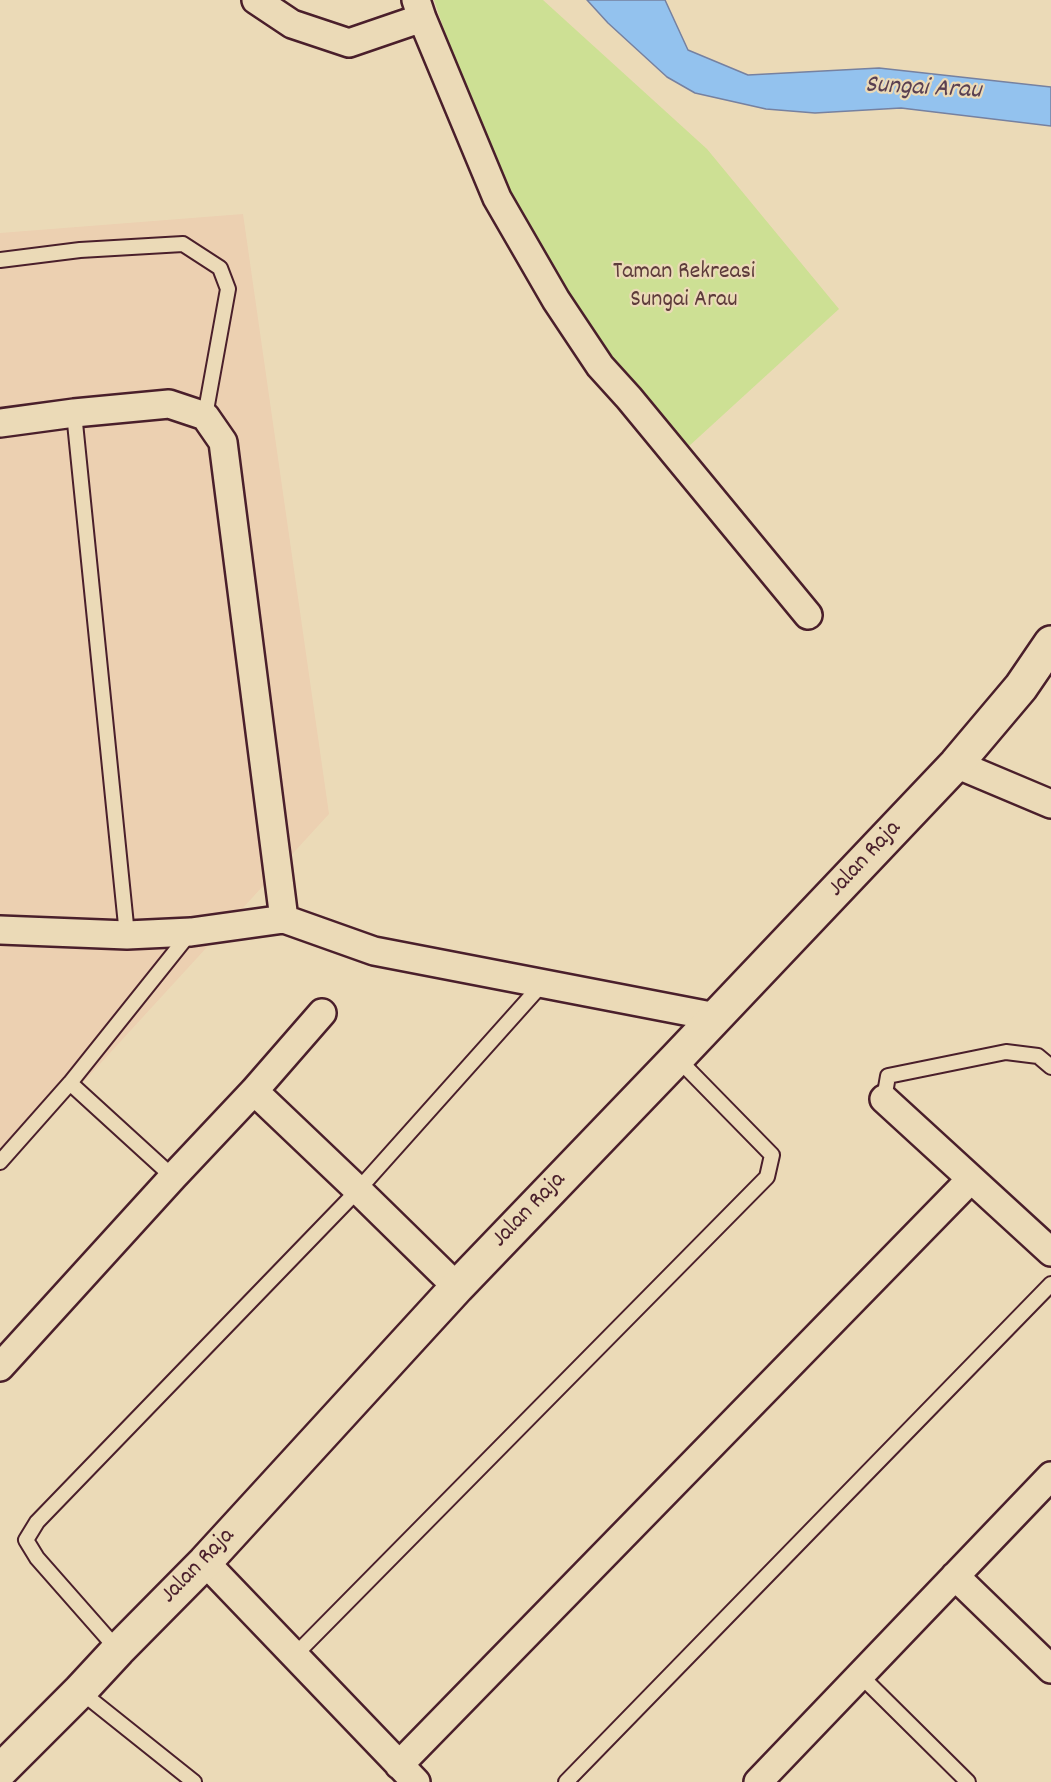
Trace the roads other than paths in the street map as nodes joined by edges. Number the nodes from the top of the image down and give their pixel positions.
1 (256, 0) edge
2 (419, 9) edge
3 (0, 260) edge
4 (74, 413) junction
5 (205, 416) junction
6 (0, 423) edge
7 (808, 615) dead end
8 (1051, 643) edge
9 (956, 764) junction
10 (1051, 804) edge
11 (284, 919) junction
12 (0, 930) edge
13 (191, 932) junction
14 (127, 935) junction
15 (543, 984) junction
16 (322, 1013) dead end
17 (716, 1017) junction
18 (677, 1058) junction
19 (1051, 1067) edge
20 (70, 1083) junction
21 (254, 1090) junction
22 (884, 1100) joint
23 (0, 1162) edge
24 (172, 1177) junction
25 (971, 1179) junction
26 (358, 1190) junction
27 (1051, 1251) edge
28 (1051, 1284) edge
29 (456, 1287) junction
30 (0, 1367) edge
31 (1051, 1476) edge
32 (206, 1562) junction
33 (955, 1576) junction
34 (118, 1650) junction
35 (294, 1656) junction
36 (1051, 1669) edge
37 (860, 1675) junction
38 (80, 1691) junction
39 (0, 1771) edge
40 (407, 1773) edge
41 (766, 1779) edge
42 (194, 1782) edge
43 (566, 1782) edge
44 (968, 1782) edge

1 - 2 street
2 - 7 street
3 - 5 lane
4 - 5 street
4 - 6 street
4 - 14 lane
5 - 11 street
8 - 9 street, Jalan Raja
9 - 10 street
9 - 17 street, Jalan Raja
11 - 13 street
11 - 15 street
12 - 14 street
13 - 14 street
13 - 20 lane
15 - 17 street
15 - 26 lane
16 - 21 street
17 - 18 street, Jalan Raja
18 - 29 street, Jalan Raja
18 - 35 lane
19 - 22 lane
20 - 23 lane
20 - 24 lane
21 - 24 street
21 - 26 street
22 - 25 street
24 - 30 street
25 - 27 street
25 - 40 street
26 - 29 street
26 - 34 lane
28 - 43 lane
29 - 32 street, Jalan Raja
31 - 33 street
32 - 34 street, Jalan Raja
32 - 35 street
33 - 36 street
33 - 37 street
34 - 38 street, Jalan Raja
35 - 40 street
37 - 41 street
37 - 44 lane
38 - 39 street, Jalan Raja
38 - 42 lane

